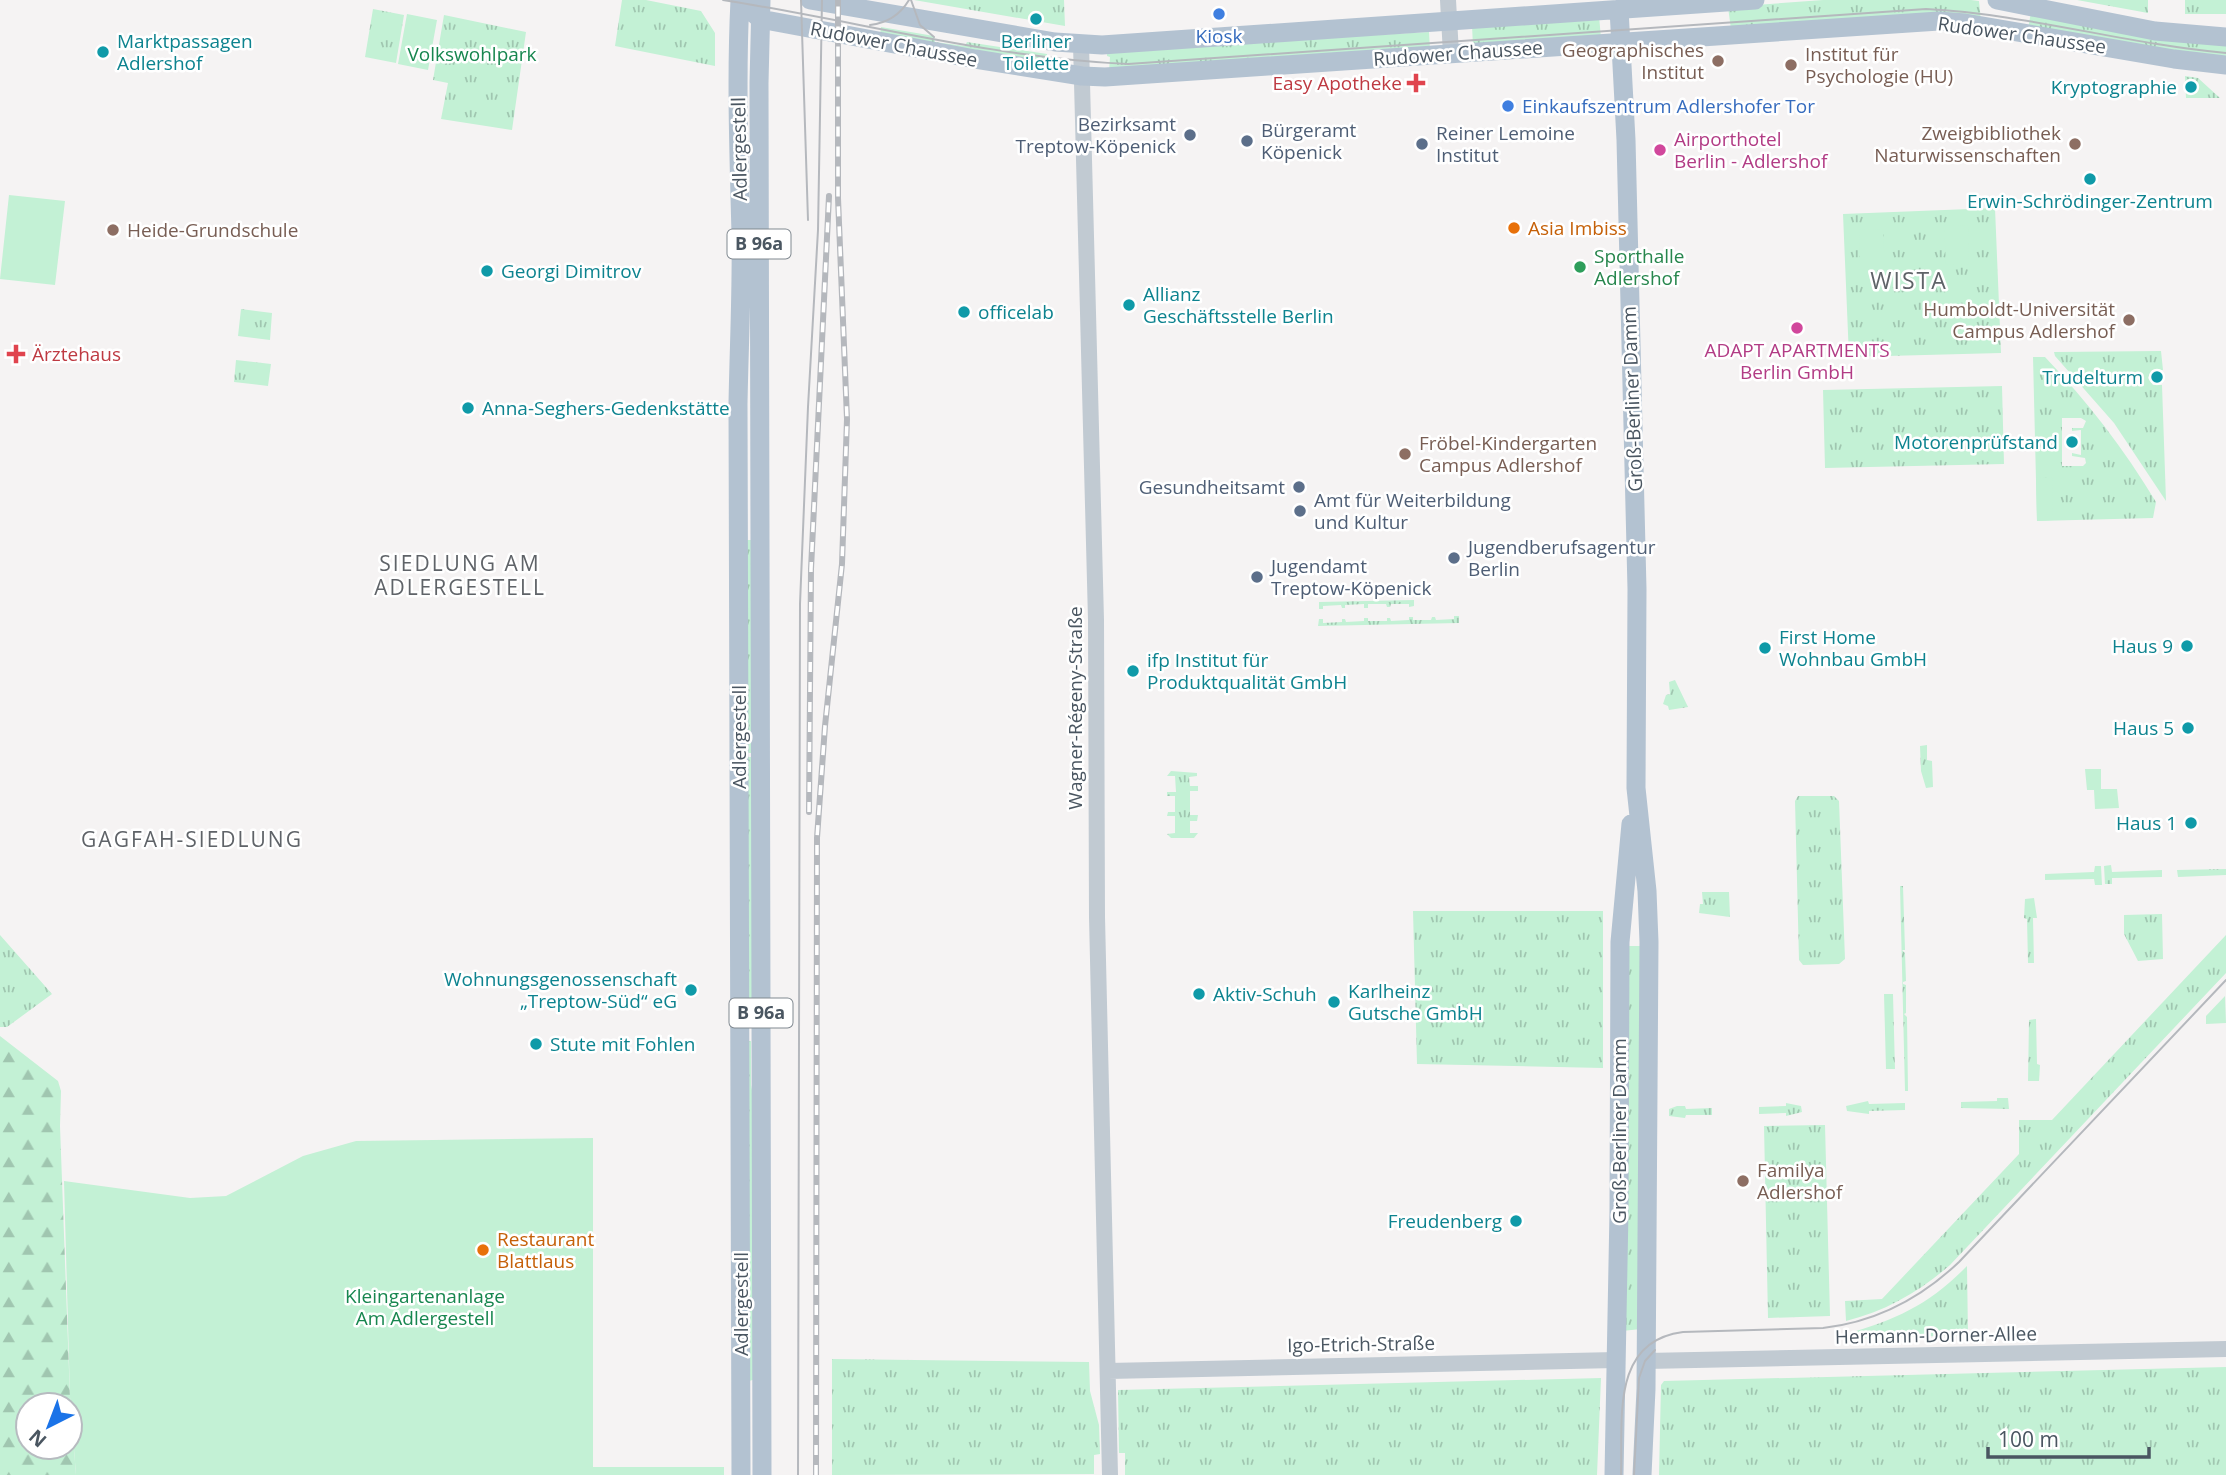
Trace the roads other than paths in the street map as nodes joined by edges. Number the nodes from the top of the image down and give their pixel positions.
1 (733, 0) edge
2 (740, 0) edge
3 (810, 0) edge
4 (1448, 0) edge
5 (1755, 0) edge
6 (1997, 0) edge
7 (760, 9) edge
8 (1619, 9) junction
9 (1449, 21) junction
10 (2226, 37) edge
11 (1621, 42) junction
12 (1081, 44) junction
13 (1451, 54) junction
14 (2226, 65) edge
15 (1082, 76) junction
16 (1636, 788) junction
17 (1624, 890) junction
18 (1647, 891) junction
19 (2226, 1349) edge
20 (1616, 1360) junction
21 (1646, 1361) junction
22 (1108, 1371) junction
23 (741, 1475) edge
24 (762, 1475) edge
25 (1110, 1475) edge
26 (1614, 1475) edge
27 (1642, 1475) edge

1 - 2 street
2 - 7 main road
2 - 23 main road, Adlergestell / B 96a
3 - 12 main road, Rudower Chaussee
4 - 9 street
5 - 8 main road, Rudower Chaussee
6 - 10 main road, Rudower Chaussee
7 - 15 main road, Rudower Chaussee
7 - 24 main road, Adlergestell / B 96a
8 - 9 main road, Rudower Chaussee
8 - 11 main road, Groß-Berliner Damm
9 - 12 main road, Rudower Chaussee
9 - 13 street
11 - 13 main road, Rudower Chaussee
11 - 14 main road, Rudower Chaussee
11 - 16 main road, Groß-Berliner Damm
12 - 15 street, Wagner-Régeny-Straße
13 - 15 main road, Rudower Chaussee
15 - 22 street, Wagner-Régeny-Straße
16 - 17 main road, Groß-Berliner Damm
16 - 18 main road, Groß-Berliner Damm
17 - 18 main road
17 - 20 main road, Groß-Berliner Damm
18 - 21 main road, Groß-Berliner Damm
19 - 21 street, Hermann-Dorner-Allee
20 - 21 main road
20 - 22 street, Igo-Etrich-Straße
20 - 26 main road, Groß-Berliner Damm
21 - 27 main road, Groß-Berliner Damm
22 - 25 street, Wagner-Régeny-Straße

